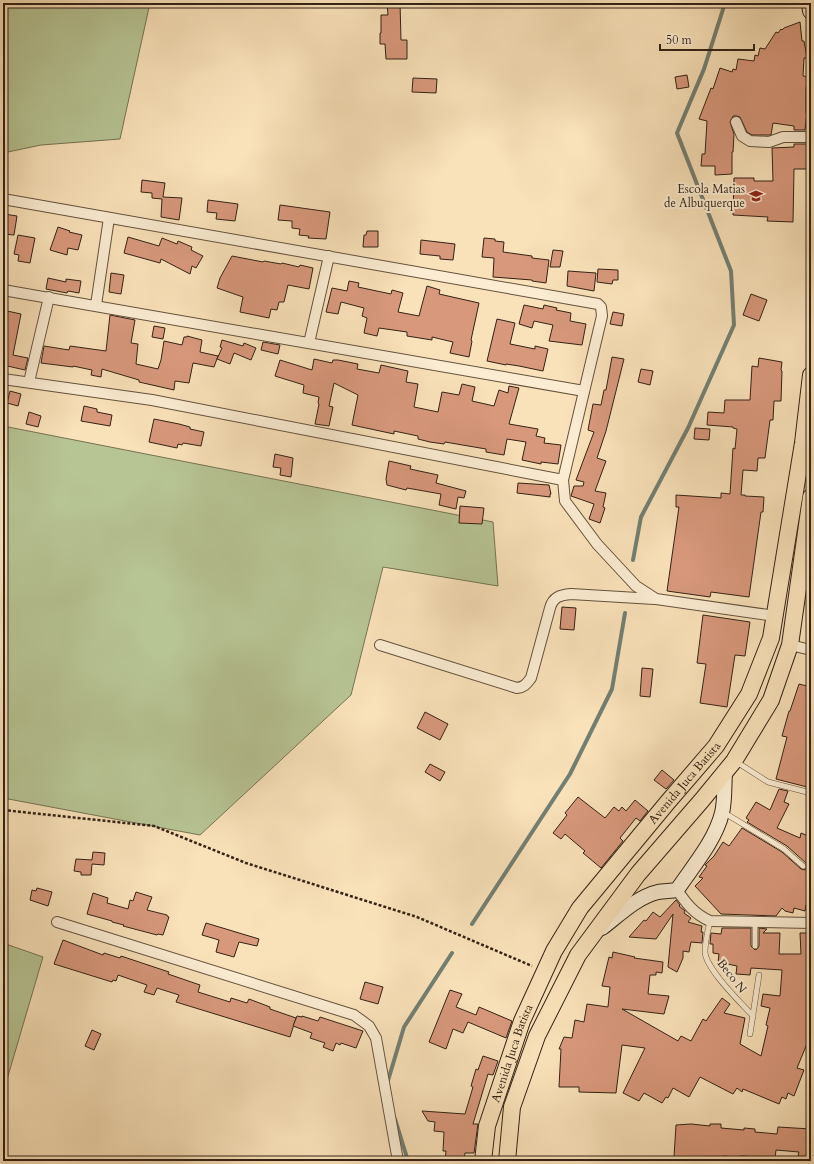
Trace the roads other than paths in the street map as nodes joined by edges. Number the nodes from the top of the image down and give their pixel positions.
1 (810, 3) edge
2 (811, 11) edge
3 (736, 122) dead end
4 (811, 137) edge
5 (3, 199) edge
6 (109, 218) junction
7 (328, 256) junction
8 (3, 290) edge
9 (49, 297) junction
10 (96, 306) junction
11 (309, 343) junction
12 (811, 375) edge
13 (3, 379) edge
14 (29, 382) junction
15 (584, 391) junction
16 (563, 480) junction
17 (811, 497) edge
18 (656, 599) junction
19 (775, 616) junction
20 (380, 645) dead end
21 (790, 645) junction
22 (811, 650) edge
23 (730, 767) junction
24 (811, 793) edge
25 (702, 800) junction
26 (667, 802) junction
27 (722, 812) junction
28 (717, 827) junction
29 (803, 866) dead end
30 (677, 890) junction
31 (580, 908) junction
32 (710, 921) junction
33 (57, 922) dead end
34 (755, 922) junction
35 (811, 923) edge
36 (590, 937) junction
37 (755, 946) dead end
38 (759, 975) dead end
39 (753, 1016) junction
40 (750, 1034) dead end
41 (398, 1161) edge
42 (483, 1161) edge
43 (507, 1161) edge

1 - 2 main road
3 - 4 street
5 - 6 street
6 - 7 street
6 - 10 street
7 - 11 street
7 - 15 street
8 - 9 street
9 - 10 street
9 - 14 street
10 - 11 street
11 - 15 street
12 - 19 main road, Avenida Juca Batista
13 - 14 street
14 - 16 street
15 - 16 street
16 - 18 street
17 - 21 main road, Avenida Juca Batista
18 - 19 street
18 - 20 street
19 - 26 main road, Avenida Juca Batista
21 - 22 street
21 - 23 main road, Avenida Juca Batista
23 - 24 lane
23 - 25 main road, Avenida Juca Batista
23 - 27 street
25 - 26 main road
25 - 28 street
25 - 36 main road, Avenida Juca Batista
26 - 31 main road, Avenida Juca Batista
27 - 28 street
27 - 29 lane
28 - 30 street
30 - 32 street
30 - 36 street
31 - 36 main road
31 - 42 main road, Avenida Juca Batista
32 - 34 street
32 - 39 lane, Beco N
33 - 41 street
34 - 35 street
34 - 37 lane
36 - 43 main road, Avenida Juca Batista
38 - 39 lane
39 - 40 lane

